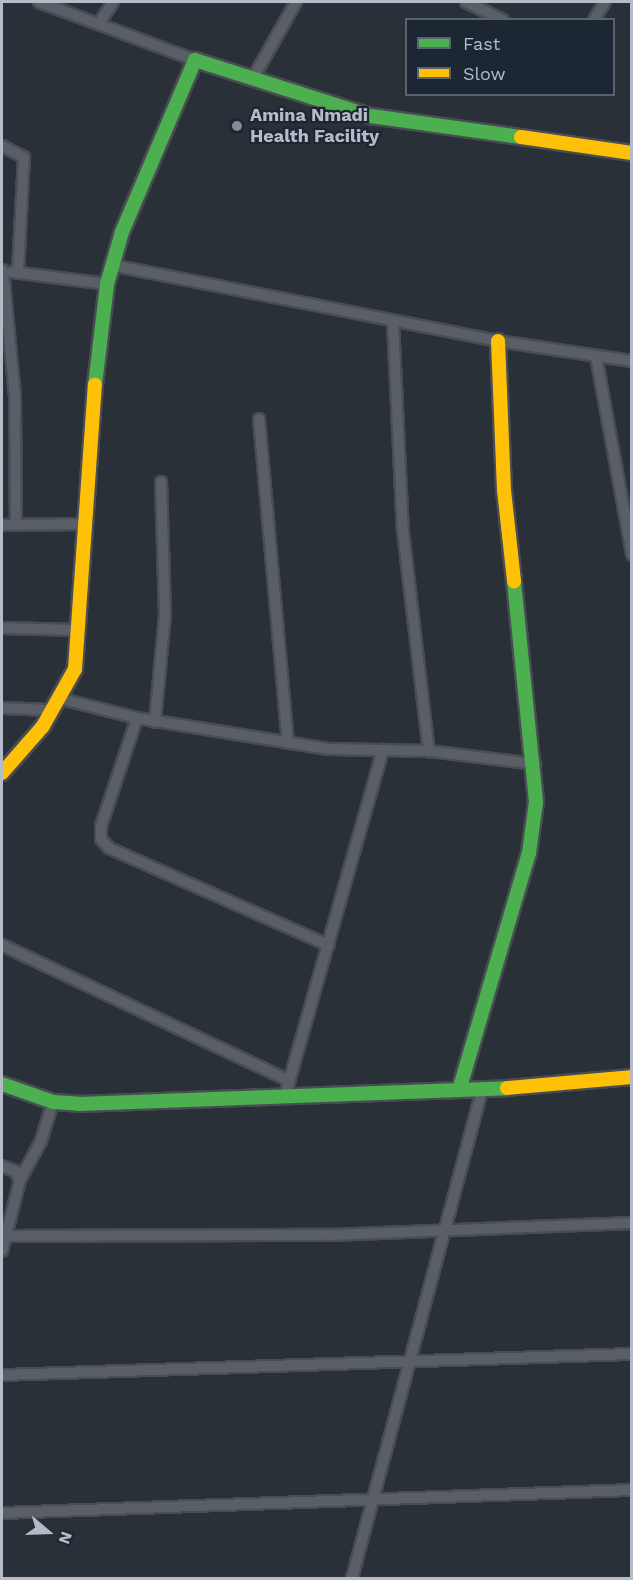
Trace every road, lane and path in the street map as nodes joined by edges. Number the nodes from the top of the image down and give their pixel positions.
1 (39, 2) edge
2 (113, 2) edge
3 (297, 2) edge
4 (466, 2) edge
5 (604, 2) edge
6 (499, 18) edge
7 (595, 18) edge
8 (100, 22) junction
9 (195, 60) junction
10 (252, 80) junction
11 (2, 146) edge
12 (632, 153) edge
13 (111, 265) junction
14 (2, 270) edge
15 (18, 273) junction
16 (107, 284) junction
17 (393, 322) junction
18 (5, 327) edge
19 (498, 341) junction
20 (596, 356) junction
21 (632, 361) edge
22 (259, 419) dead end
23 (161, 482) dead end
24 (85, 524) junction
25 (2, 525) edge
26 (16, 525) junction
27 (632, 555) edge
28 (2, 628) edge
29 (79, 630) junction
30 (58, 698) junction
31 (2, 708) edge
32 (50, 710) junction
33 (137, 718) junction
34 (155, 722) junction
35 (288, 743) junction
36 (383, 750) junction
37 (429, 751) junction
38 (536, 764) junction
39 (2, 773) edge
40 (2, 945) edge
41 (328, 945) junction
42 (632, 1077) edge
43 (290, 1081) junction
44 (2, 1084) edge
45 (460, 1087) junction
46 (482, 1090) junction
47 (285, 1096) junction
48 (53, 1102) junction
49 (2, 1166) edge
50 (20, 1180) junction
51 (632, 1223) edge
52 (445, 1230) junction
53 (6, 1236) junction
54 (2, 1251) edge
55 (632, 1354) edge
56 (410, 1362) junction
57 (2, 1376) edge
58 (632, 1490) edge
59 (376, 1498) junction
60 (2, 1513) edge
61 (352, 1578) edge

1 - 8 street
2 - 8 street
3 - 10 street
4 - 6 street
5 - 7 street
8 - 9 street
9 - 10 street
9 - 13 street
10 - 12 street
11 - 15 street
13 - 16 street
13 - 17 street
14 - 15 street
14 - 18 street
15 - 16 street
16 - 24 street
17 - 19 street
17 - 37 street
18 - 26 street
19 - 20 street
19 - 38 street
20 - 21 street
20 - 27 street
22 - 35 street
23 - 34 street
24 - 26 street
24 - 29 street
25 - 26 street
28 - 29 street
29 - 30 street
30 - 32 street
30 - 33 street
31 - 32 street
32 - 39 street
33 - 34 street
33 - 41 street
34 - 35 street
35 - 36 street
36 - 37 street
36 - 41 street
37 - 38 street
38 - 45 street
40 - 43 street
41 - 43 street
42 - 46 street
43 - 47 street
44 - 48 street
45 - 46 street
45 - 47 street
46 - 52 street
47 - 48 street
48 - 50 street
49 - 50 street
50 - 53 street
51 - 52 street
52 - 53 street
52 - 56 street
53 - 54 street
55 - 56 street
56 - 57 street
56 - 59 street
58 - 59 street
59 - 60 street
59 - 61 street

